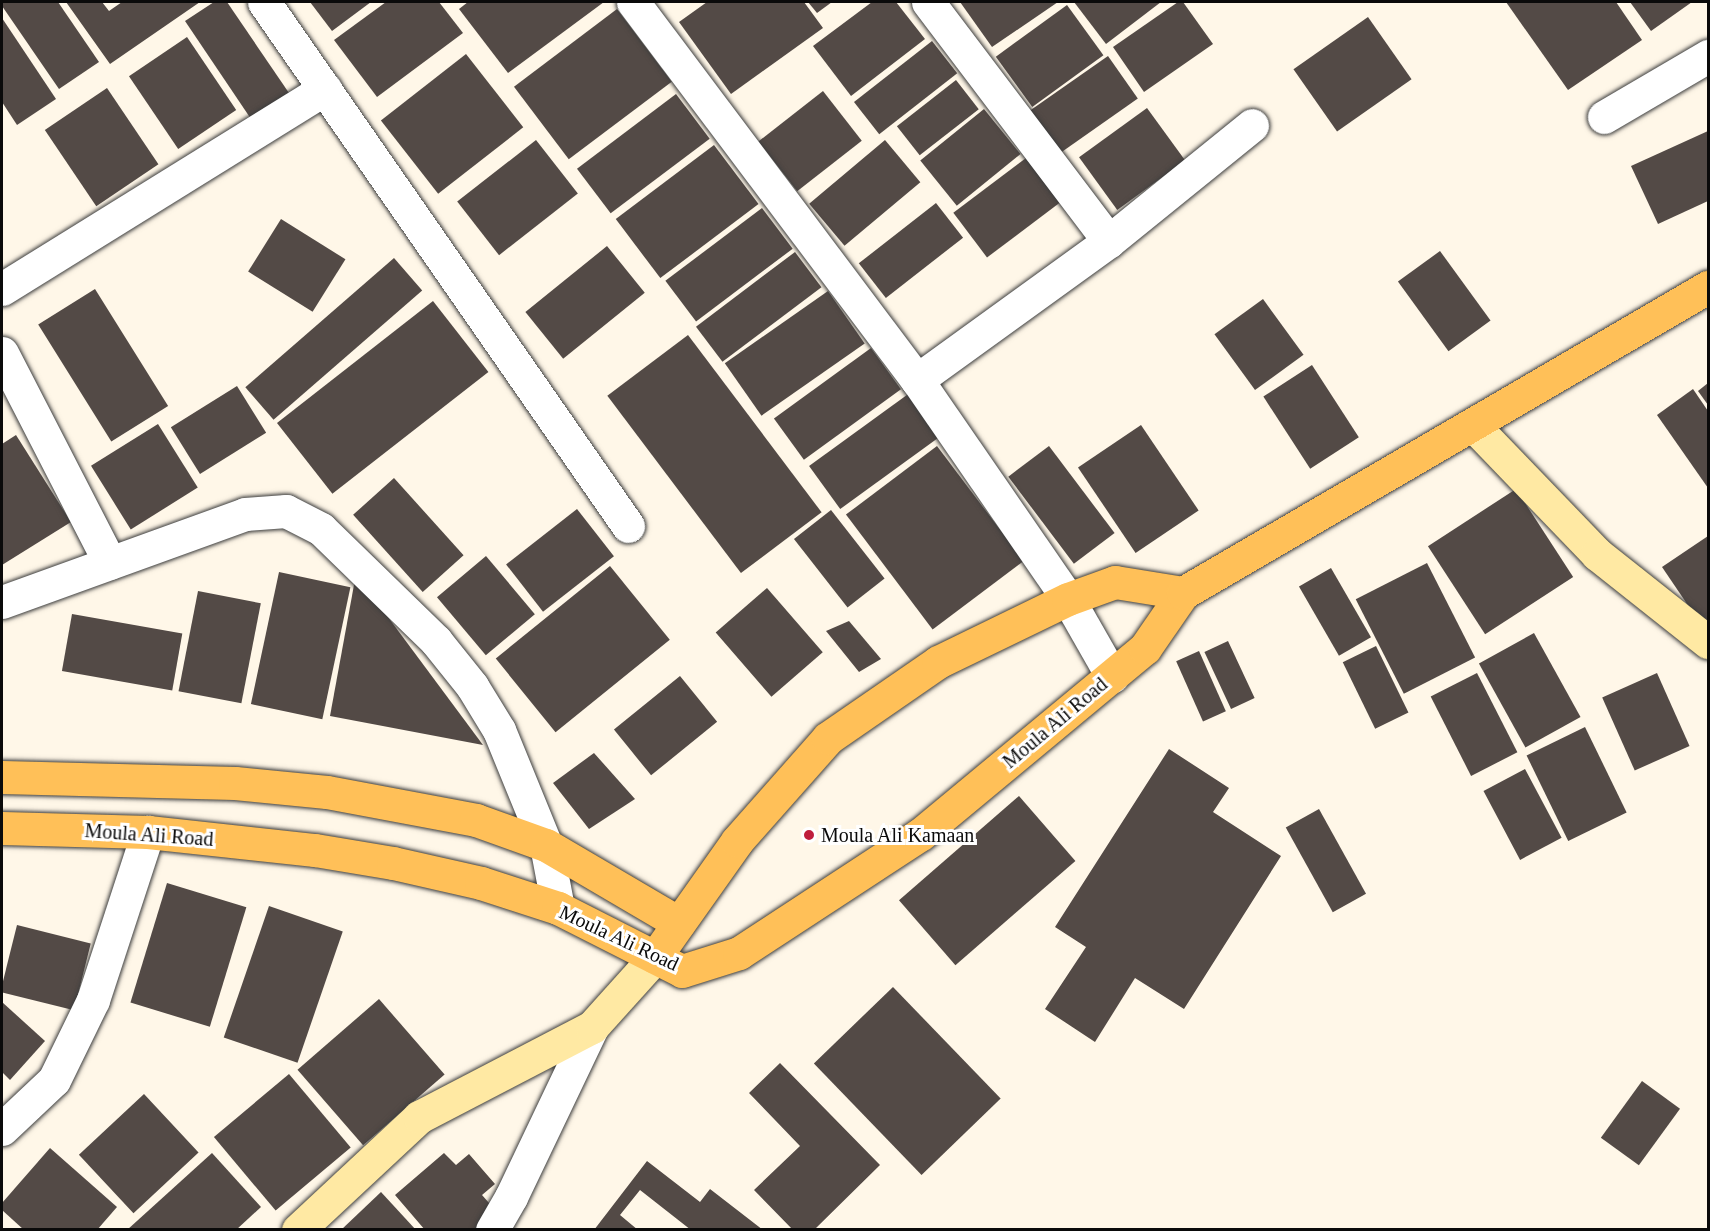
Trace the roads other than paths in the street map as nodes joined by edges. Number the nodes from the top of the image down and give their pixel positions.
1 (264, 2) edge
2 (633, 2) edge
3 (928, 2) edge
4 (1708, 56) edge
5 (325, 89) junction
6 (1604, 117) dead end
7 (1252, 125) dead end
8 (1109, 241) junction
9 (1708, 287) edge
10 (2, 289) edge
11 (2, 353) edge
12 (917, 380) junction
13 (1473, 425) junction
14 (628, 526) dead end
15 (110, 564) junction
16 (1183, 593) junction
17 (1068, 599) junction
18 (2, 602) edge
19 (1708, 642) edge
20 (1112, 676) junction
21 (2, 777) edge
22 (2, 828) edge
23 (148, 832) junction
24 (546, 845) junction
25 (558, 908) junction
26 (679, 923) junction
27 (655, 957) junction
28 (592, 1027) junction
29 (2, 1129) edge
30 (298, 1230) edge
31 (492, 1230) edge

1 - 5 street
2 - 12 street
3 - 8 street
4 - 6 street
5 - 10 street
5 - 14 street
7 - 8 street
8 - 12 street
9 - 13 main road
11 - 15 street
12 - 17 street
13 - 16 main road
13 - 19 street
15 - 18 street
15 - 24 street
16 - 17 main road
16 - 20 main road, Moula Ali Road
17 - 20 street
17 - 26 main road
20 - 27 main road, Moula Ali Road
21 - 24 main road, Moula Ali Road
22 - 23 main road, Moula Ali Road
23 - 25 main road, Moula Ali Road
23 - 29 street
24 - 25 street
24 - 26 main road, Moula Ali Road
25 - 27 main road, Moula Ali Road
26 - 27 main road
27 - 28 street
28 - 30 street
28 - 31 street

